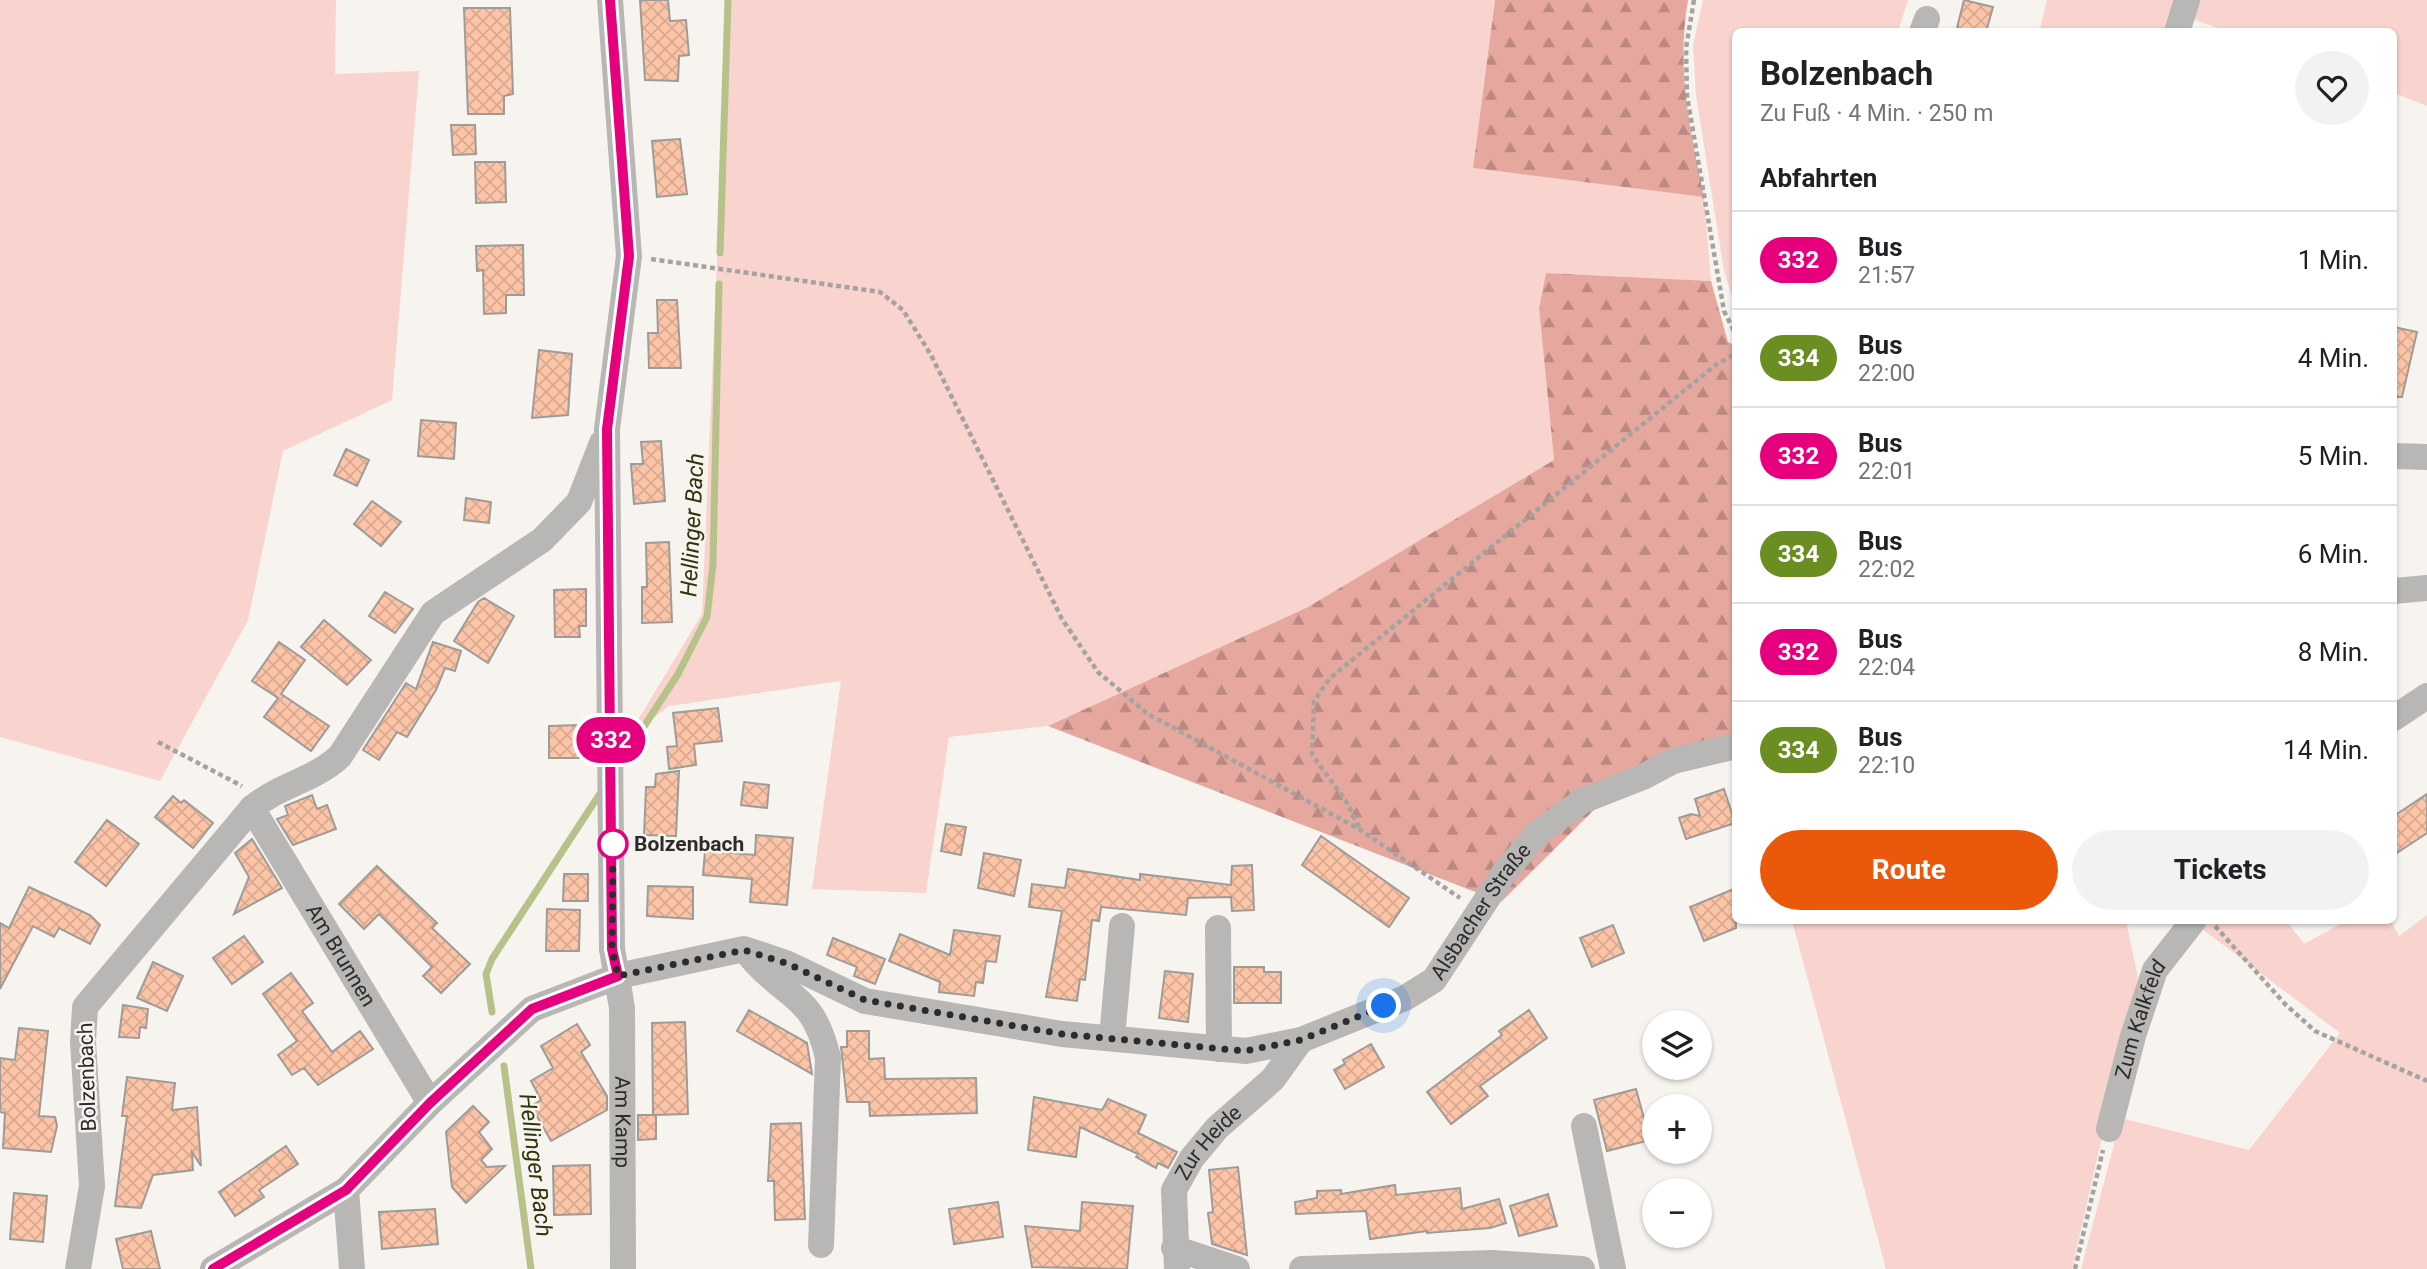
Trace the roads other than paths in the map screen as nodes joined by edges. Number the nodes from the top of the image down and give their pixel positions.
1 (610, 0) edge
2 (2187, 0) edge
3 (2178, 28) edge
4 (607, 429) junction
5 (2397, 456) edge
6 (2427, 457) edge
7 (2427, 588) edge
8 (2397, 591) edge
9 (2427, 696) edge
10 (2397, 716) edge
11 (1732, 747) edge
12 (258, 803) junction
13 (2191, 924) edge
14 (1122, 926) dead end
15 (1218, 928) dead end
16 (744, 950) junction
17 (618, 976) junction
18 (1112, 1038) junction
19 (1301, 1040) junction
20 (1219, 1048) junction
21 (430, 1103) junction
22 (1584, 1126) dead end
23 (2109, 1129) road end
24 (346, 1190) junction
25 (821, 1245) dead end
26 (1175, 1258) edge
27 (78, 1269) edge
28 (213, 1269) edge
29 (352, 1269) edge
30 (623, 1269) edge
31 (1237, 1269) edge
32 (1302, 1269) edge
33 (1582, 1269) edge
34 (1613, 1269) edge

1 - 4 street
2 - 3 street
4 - 12 street, Bolzenbach
4 - 17 street, Am Kamp
5 - 6 street
7 - 8 street
9 - 10 street
11 - 19 street, Alsbacher Straße
12 - 21 street, Am Brunnen
12 - 27 street, Bolzenbach
13 - 23 street, Zum Kalkfeld
14 - 18 street
15 - 20 street
16 - 17 street, Alsbacher Straße
16 - 18 street, Alsbacher Straße
16 - 25 street
17 - 21 street, Alsbacher Straße
17 - 30 street, Am Kamp
18 - 20 street, Alsbacher Straße
19 - 20 street, Alsbacher Straße
19 - 26 street, Zur Heide
21 - 24 street, Alsbacher Straße
22 - 34 street
24 - 28 street, Alsbacher Straße
24 - 29 street
26 - 31 street
32 - 33 street

